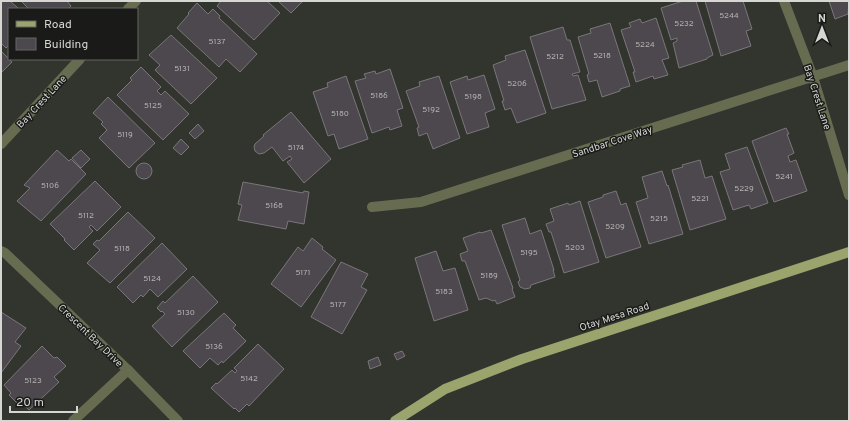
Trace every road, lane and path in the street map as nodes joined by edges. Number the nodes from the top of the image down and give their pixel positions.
1 (784, 1) edge
2 (79, 60) edge
3 (849, 65) edge
4 (813, 77) junction
5 (1, 144) edge
6 (849, 195) edge
7 (372, 207) dead end
8 (1, 251) edge
9 (849, 252) edge
10 (128, 370) junction
11 (73, 421) edge
12 (178, 421) edge
13 (395, 421) edge

1 - 4 street, Bay Crest Lane
2 - 5 street, Bay Crest Lane
3 - 4 street, Sandbar Cove Way
4 - 6 street, Bay Crest Lane
4 - 7 street, Sandbar Cove Way
8 - 10 street, Crescent Bay Drive
9 - 13 main road, Otay Mesa Road
10 - 11 street
10 - 12 street, Crescent Bay Drive

